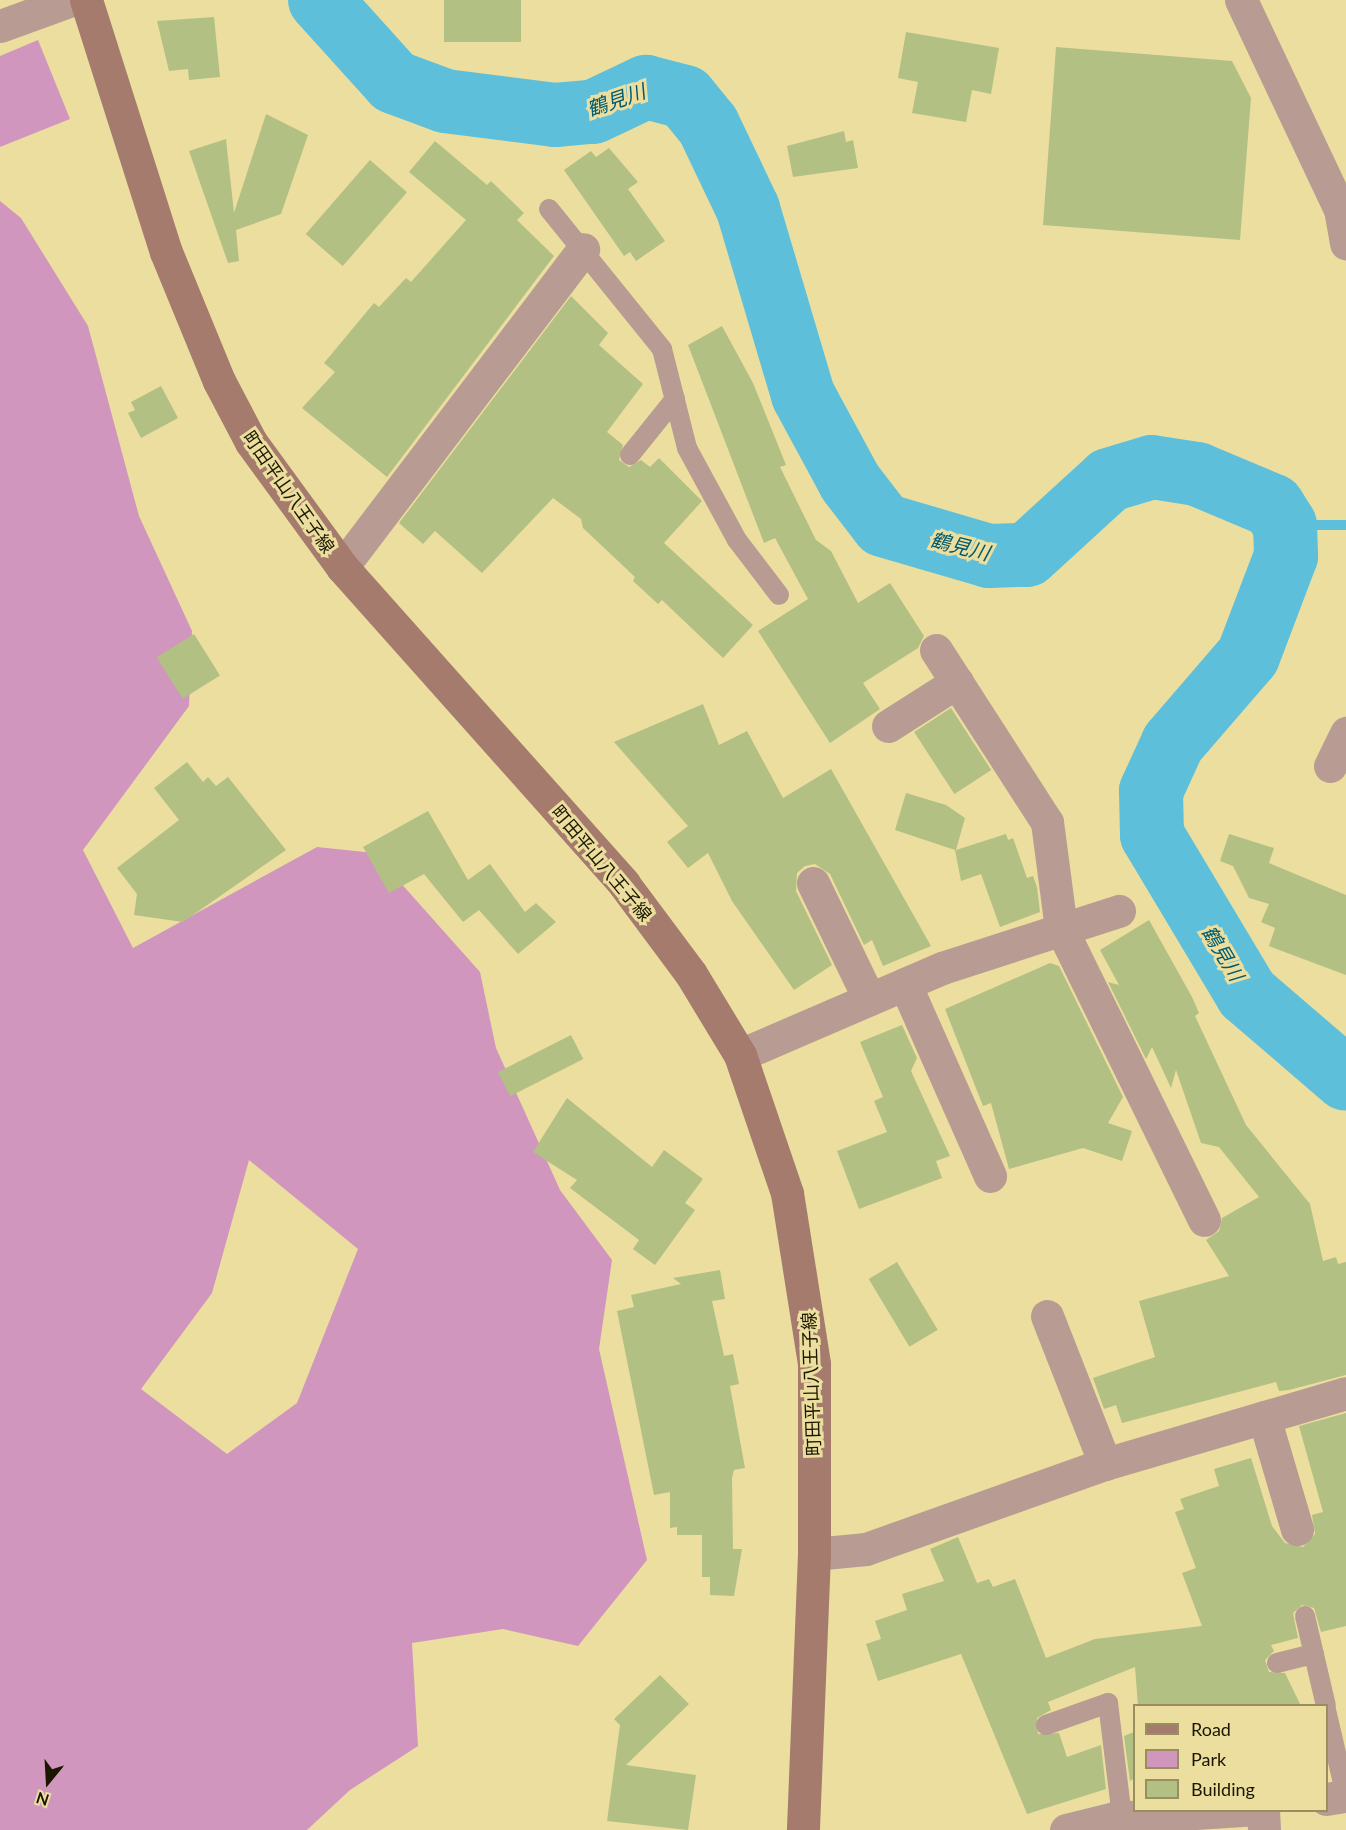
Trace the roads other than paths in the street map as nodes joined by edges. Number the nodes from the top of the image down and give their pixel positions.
1 (72, 0) edge
2 (86, 0) edge
3 (1240, 0) edge
4 (0, 26) edge
5 (549, 209) dead end
6 (1343, 209) edge
7 (1346, 243) edge
8 (583, 249) junction
9 (675, 399) junction
10 (630, 455) dead end
11 (342, 567) junction
12 (779, 595) dead end
13 (936, 650) dead end
14 (957, 682) junction
15 (888, 726) dead end
16 (1346, 733) edge
17 (1330, 766) dead end
18 (813, 883) dead end
19 (1119, 911) dead end
20 (1061, 928) junction
21 (905, 984) junction
22 (869, 999) junction
23 (740, 1055) junction
24 (990, 1176) dead end
25 (1204, 1220) dead end
26 (1047, 1316) dead end
27 (1346, 1393) edge
28 (1264, 1417) junction
29 (1105, 1464) junction
30 (1297, 1529) dead end
31 (814, 1554) junction
32 (1305, 1616) dead end
33 (1314, 1654) junction
34 (1277, 1663) dead end
35 (1325, 1704) edge
36 (1328, 1717) edge
37 (1046, 1725) dead end
38 (1346, 1796) edge
39 (1328, 1799) edge
40 (1208, 1812) edge
41 (1263, 1812) edge
42 (1122, 1817) junction
43 (1077, 1828) edge
44 (802, 1830) edge
45 (1264, 1830) edge

1 - 4 street
2 - 11 main road, 町田平山八王子線
3 - 6 street
5 - 8 lane
6 - 7 street
8 - 9 lane
8 - 11 street
9 - 10 lane
9 - 12 lane
11 - 23 main road, 町田平山八王子線
13 - 14 street
14 - 15 street
14 - 20 street
16 - 17 street
18 - 22 street
19 - 20 street
20 - 21 street
20 - 25 street
21 - 22 street
21 - 24 street
22 - 23 street
23 - 31 main road, 町田平山八王子線
26 - 29 street
27 - 28 street
28 - 29 street
28 - 30 street
29 - 31 street
31 - 44 main road, 町田平山八王子線
32 - 33 lane
33 - 34 lane
33 - 35 lane
36 - 38 lane
37 - 42 lane
38 - 39 street
40 - 42 street
41 - 45 street
42 - 43 street

